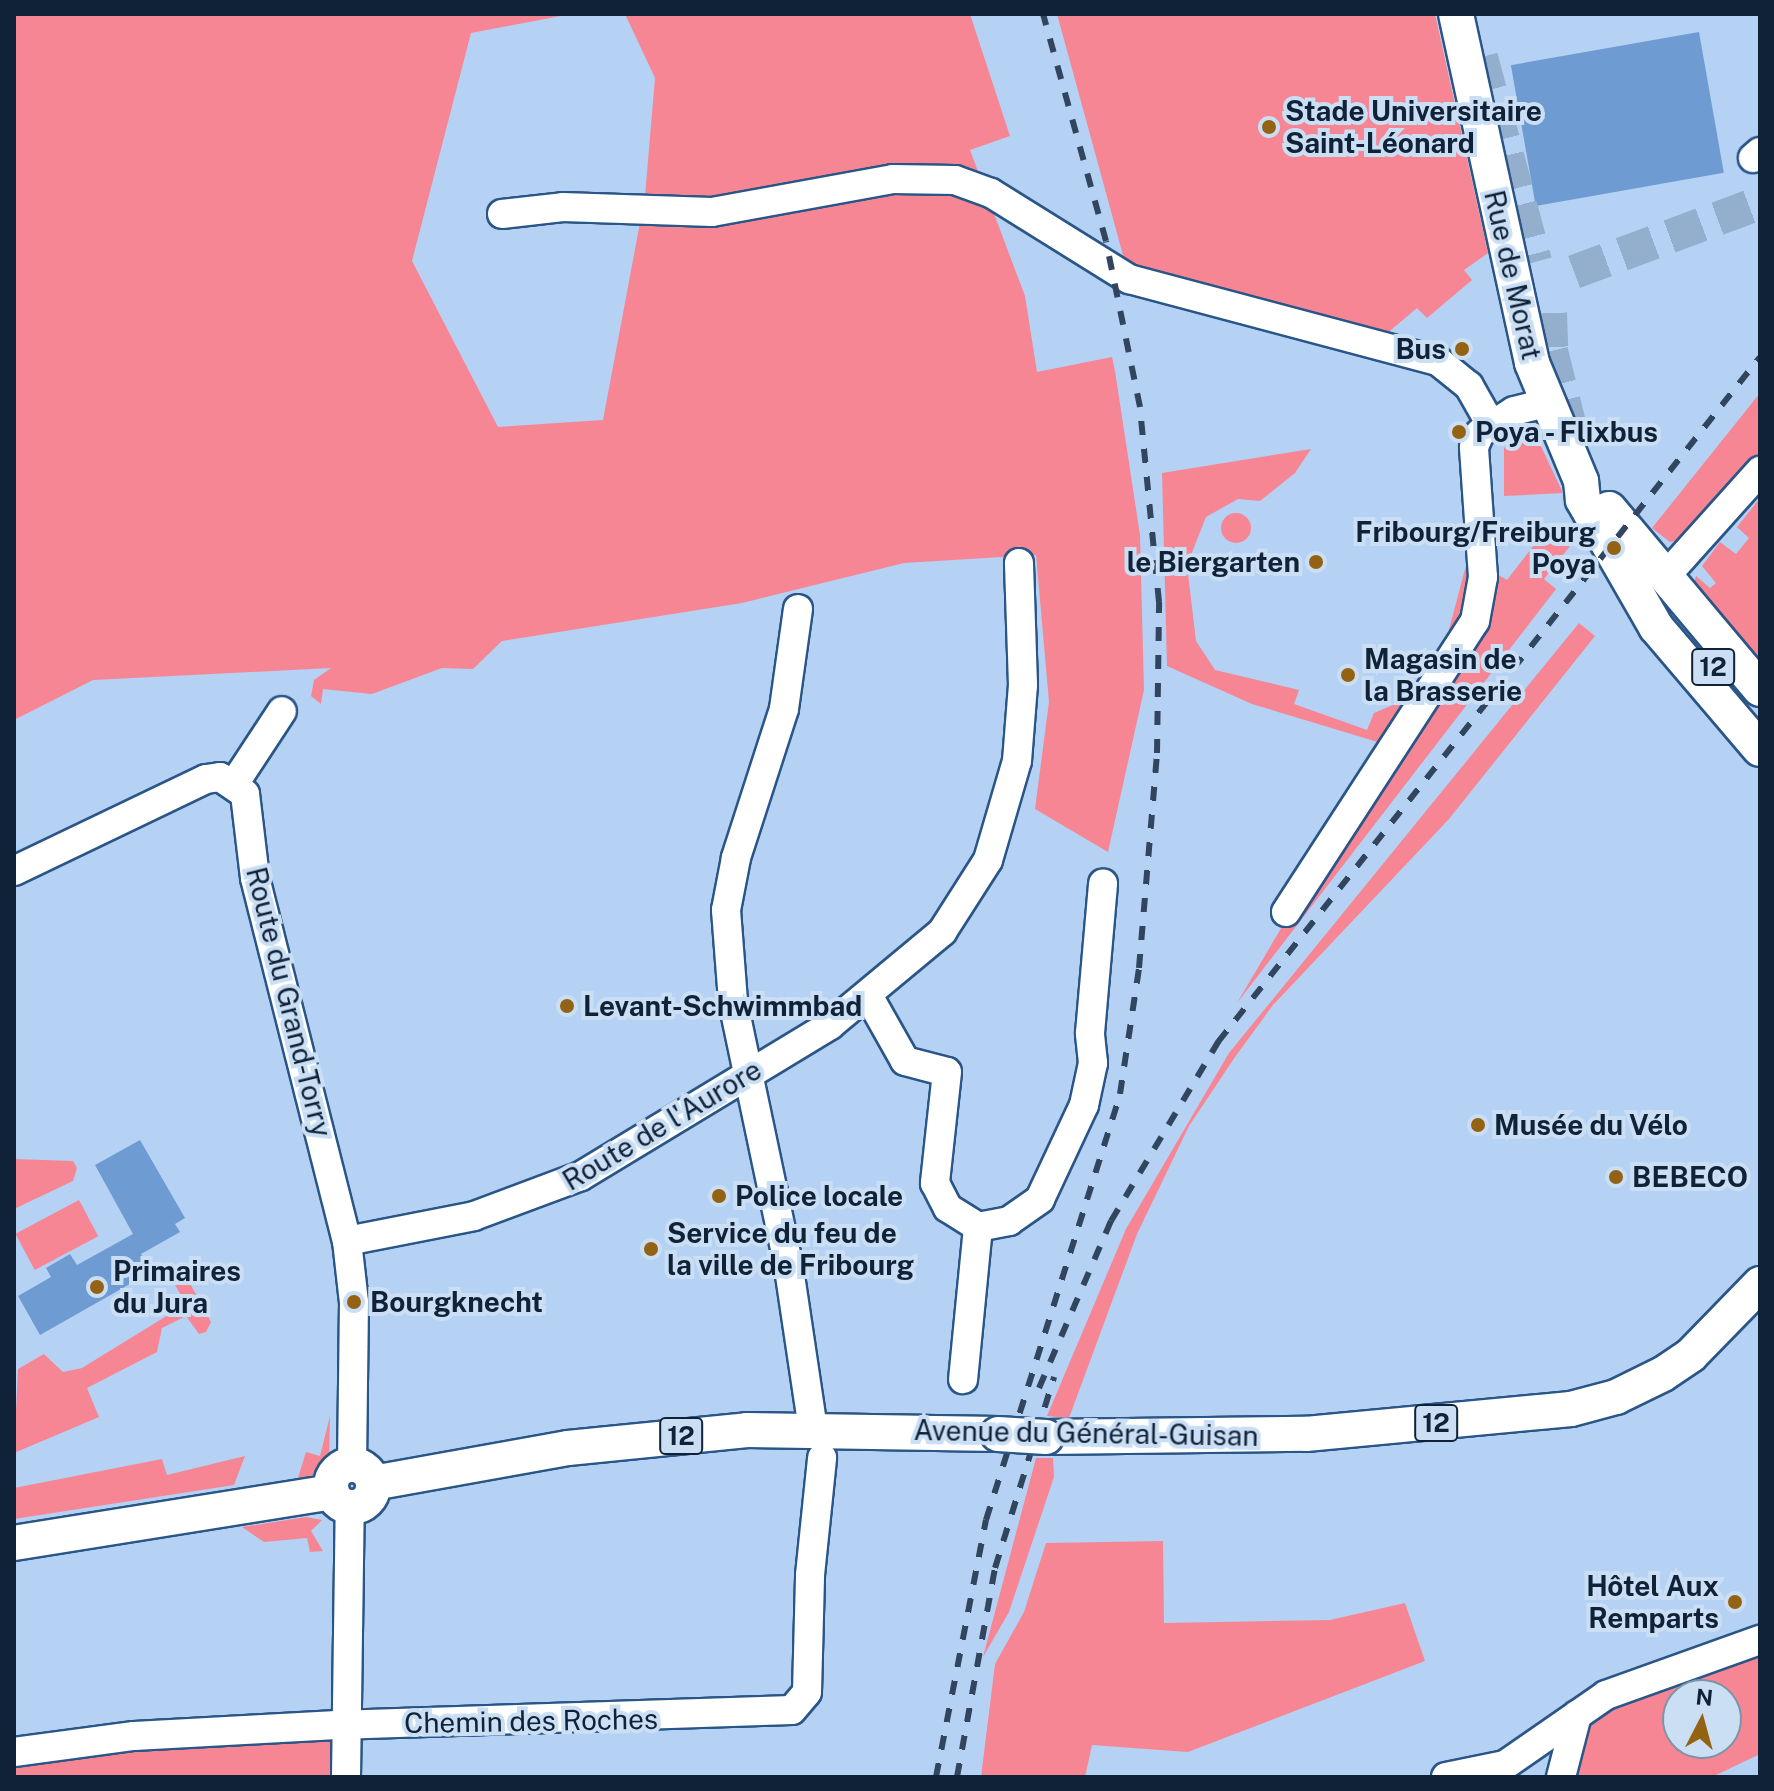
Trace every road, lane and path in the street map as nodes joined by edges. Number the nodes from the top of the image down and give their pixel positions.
1 (1456, 14) edge
2 (502, 214) dead end
3 (1545, 403) junction
4 (1490, 423) junction
5 (1760, 471) edge
6 (1581, 481) junction
7 (1019, 563) dead end
8 (1666, 594) junction
9 (798, 609) dead end
10 (1760, 689) edge
11 (282, 711) dead end
12 (1760, 723) edge
13 (1760, 749) edge
14 (234, 784) junction
15 (14, 871) edge
16 (1103, 884) dead end
17 (1286, 912) dead end
18 (869, 997) junction
19 (751, 1071) junction
20 (978, 1227) junction
21 (347, 1241) junction
22 (1760, 1284) edge
23 (963, 1379) dead end
24 (818, 1444) junction
25 (352, 1487) junction
26 (14, 1543) edge
27 (1760, 1640) edge
28 (1577, 1715) junction
29 (346, 1725) junction
30 (14, 1752) edge
31 (346, 1777) edge
32 (1446, 1777) edge
33 (1561, 1777) edge

1 - 3 main road, Rue de Morat
2 - 4 street
3 - 4 street
3 - 6 main road, Rue de Morat
4 - 17 street
5 - 8 street
6 - 8 main road, Rue de Morat
6 - 13 main road, Rue de Morat
7 - 18 street, Route de l'Aurore
8 - 10 main road, Rue de Morat
8 - 12 main road, 12
9 - 19 street, Chemin des Roches
11 - 14 street
14 - 15 street
14 - 21 street, Route du Grand-Torry
16 - 20 street
18 - 19 street, Route de l'Aurore
18 - 20 street
19 - 21 street, Route de l'Aurore
19 - 24 street, Chemin des Roches
20 - 23 street
21 - 25 street, Route du Grand-Torry
22 - 24 main road, Avenue du Général-Guisan / 12, bridge
24 - 25 main road, Avenue du Général-Guisan / 12
24 - 29 street, Chemin des Roches
25 - 26 main road, Avenue du Général-Guisan / 12
25 - 29 street, Route du Grand-Torry
27 - 28 street
28 - 32 street
28 - 33 street
29 - 30 street, Chemin des Roches
29 - 31 street, Route du Grand-Torry

